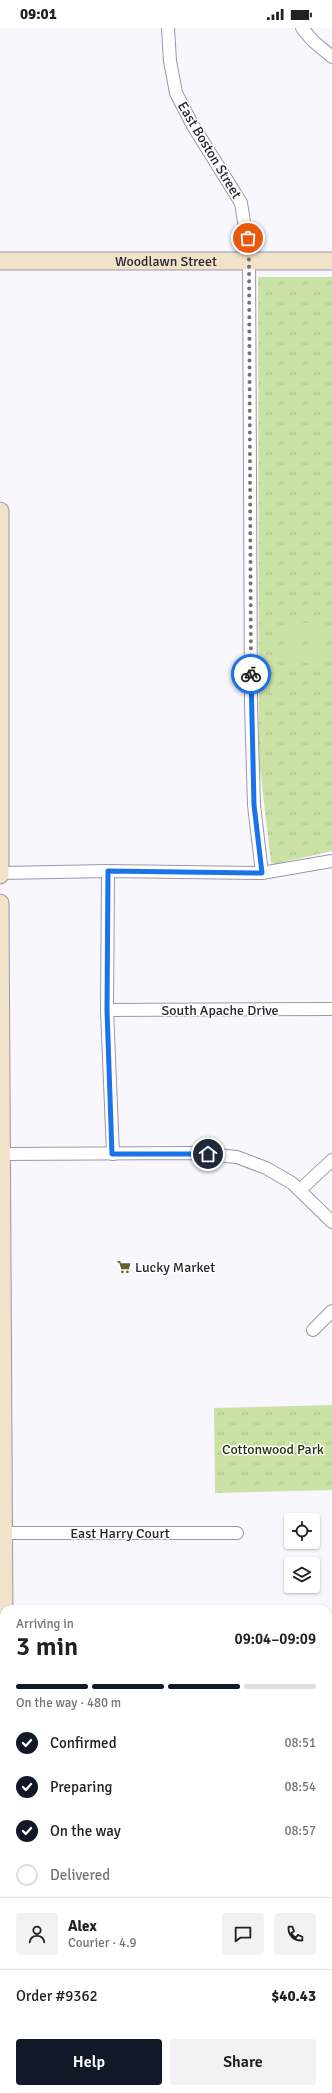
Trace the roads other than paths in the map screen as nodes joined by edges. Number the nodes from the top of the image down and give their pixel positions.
1 (168, 28) edge
2 (302, 28) edge
3 (332, 57) edge
4 (0, 261) edge
5 (249, 262) junction
6 (332, 262) edge
7 (0, 511) edge
8 (332, 862) edge
9 (108, 871) junction
10 (262, 873) junction
11 (0, 874) edge
12 (0, 903) edge
13 (332, 1009) edge
14 (107, 1010) junction
15 (1, 1154) edge
16 (112, 1154) junction
17 (332, 1160) edge
18 (300, 1190) junction
19 (332, 1222) edge
20 (332, 1311) edge
21 (313, 1330) dead end
22 (1, 1408) edge
23 (2, 1533) junction
24 (237, 1533) dead end
25 (4, 1605) edge

1 - 5 street, East Boston Street
2 - 3 street
4 - 5 main road, Woodlawn Street
5 - 6 main road, Woodlawn Street
5 - 10 street, East Boston Street
7 - 11 main road
8 - 10 street
9 - 10 street
9 - 11 street
9 - 14 street
12 - 15 main road
13 - 14 street, South Apache Drive
14 - 16 street
15 - 16 street
15 - 22 main road
16 - 18 street
17 - 18 street
18 - 19 street
20 - 21 street
22 - 23 main road
23 - 24 street, East Harry Court
23 - 25 main road

